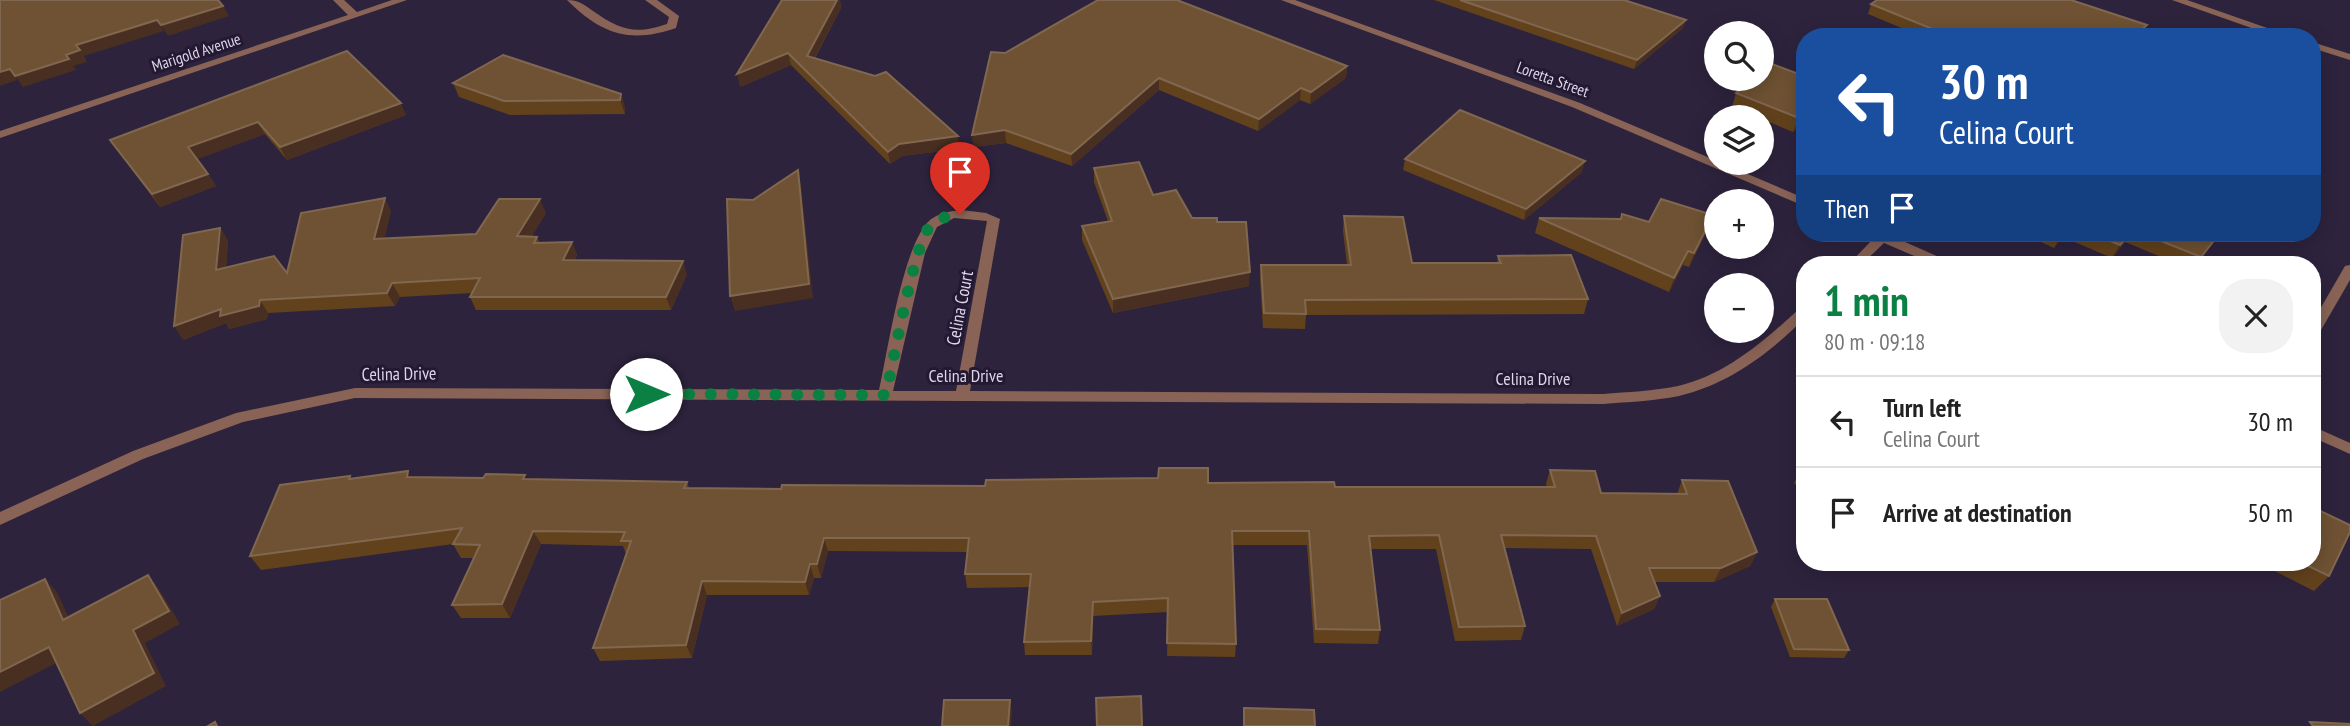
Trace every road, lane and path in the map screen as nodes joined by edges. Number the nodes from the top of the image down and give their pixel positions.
1 (338, 0) edge
2 (402, 0) edge
3 (572, 0) edge
4 (649, 0) edge
5 (1286, 0) edge
6 (2177, 0) edge
7 (355, 16) junction
8 (2261, 28) edge
9 (2321, 48) edge
10 (2350, 57) edge
11 (0, 135) edge
12 (1796, 199) edge
13 (1872, 242) edge
14 (1893, 242) edge
15 (1861, 256) edge
16 (1924, 256) edge
17 (2350, 269) edge
18 (2321, 319) edge
19 (1796, 320) edge
20 (886, 395) junction
21 (962, 395) junction
22 (2321, 435) edge
23 (2350, 449) edge
24 (0, 519) edge

1 - 7 street
2 - 7 street, Marigold Avenue
3 - 4 street
5 - 12 street, Loretta Street
6 - 8 street
7 - 11 street, Marigold Avenue
9 - 10 street
13 - 15 street
14 - 16 street
17 - 18 street
19 - 21 street, Celina Drive
20 - 21 street, Celina Drive
20 - 21 street, Celina Court
20 - 24 street, Celina Drive
22 - 23 street

